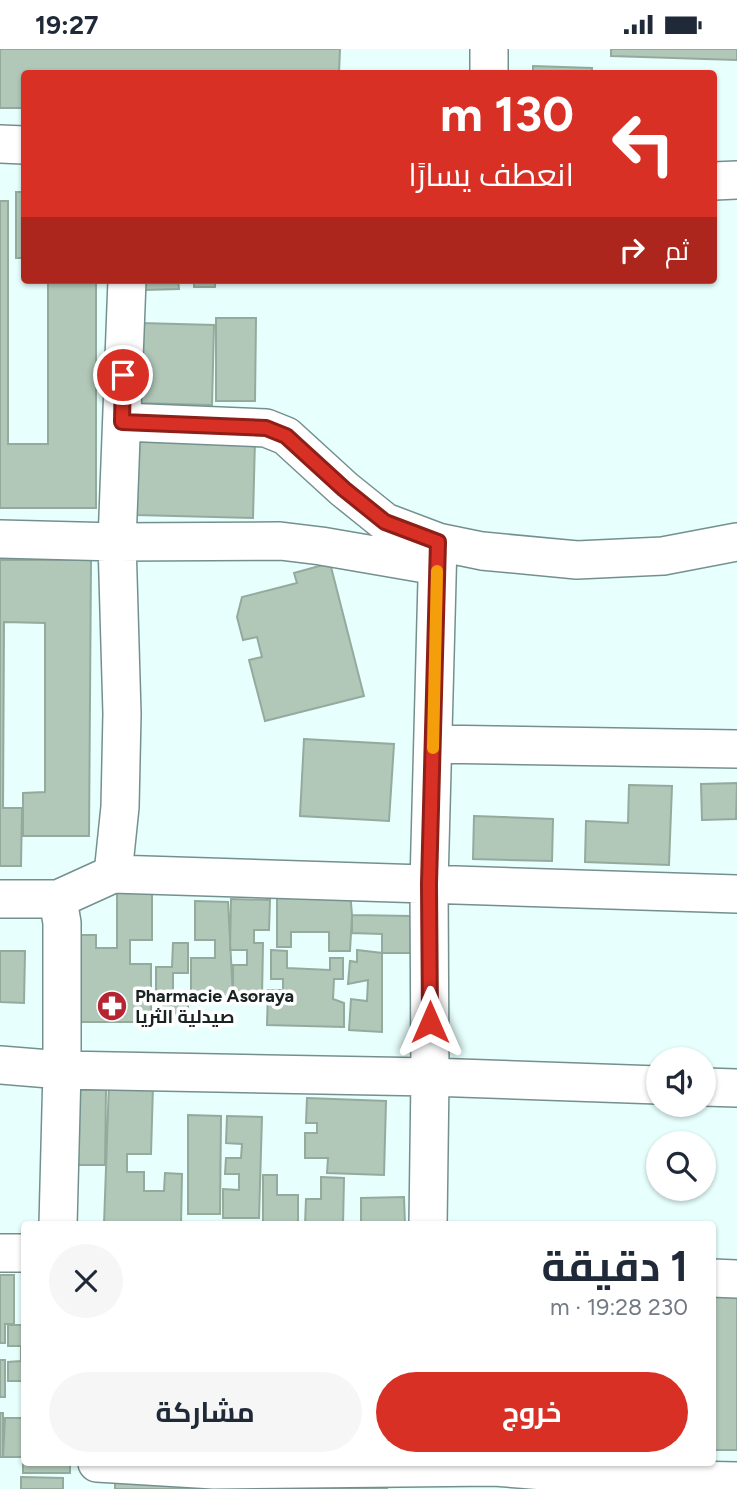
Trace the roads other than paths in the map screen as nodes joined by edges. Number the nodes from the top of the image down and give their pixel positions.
1 (489, 49) edge
2 (489, 70) edge
3 (0, 144) edge
4 (21, 145) edge
5 (737, 180) edge
6 (717, 181) edge
7 (127, 284) edge
8 (122, 422) junction
9 (0, 539) edge
10 (737, 542) edge
11 (117, 543) junction
12 (437, 554) junction
13 (433, 744) junction
14 (737, 749) edge
15 (113, 874) junction
16 (429, 884) junction
17 (737, 894) edge
18 (0, 899) edge
19 (58, 899) junction
20 (0, 1065) edge
21 (62, 1070) junction
22 (430, 1077) junction
23 (646, 1085) edge
24 (716, 1087) edge
25 (737, 1088) edge
26 (58, 1221) edge
27 (428, 1221) edge
28 (0, 1253) edge
29 (21, 1253) edge
30 (716, 1278) edge
31 (737, 1279) edge
32 (97, 1466) edge
33 (185, 1466) edge
34 (323, 1466) edge
35 (489, 1466) edge
36 (519, 1466) edge
37 (214, 1467) edge
38 (643, 1471) edge
39 (424, 1479) edge
40 (737, 1481) edge
41 (97, 1489) edge

1 - 2 street
3 - 4 street
5 - 6 street
7 - 8 street
8 - 11 street
8 - 12 street
9 - 11 street
10 - 12 street
11 - 12 street
11 - 15 street
12 - 13 street
13 - 14 street
13 - 16 street
15 - 16 street
15 - 19 street
16 - 17 street
16 - 22 street
18 - 19 street
19 - 21 street
20 - 21 street
21 - 22 street
21 - 26 street
22 - 23 street
22 - 27 street
24 - 25 street
28 - 29 street
30 - 31 street
32 - 41 street
33 - 37 street
34 - 37 street
34 - 39 street
35 - 39 street
36 - 38 street
38 - 40 street

